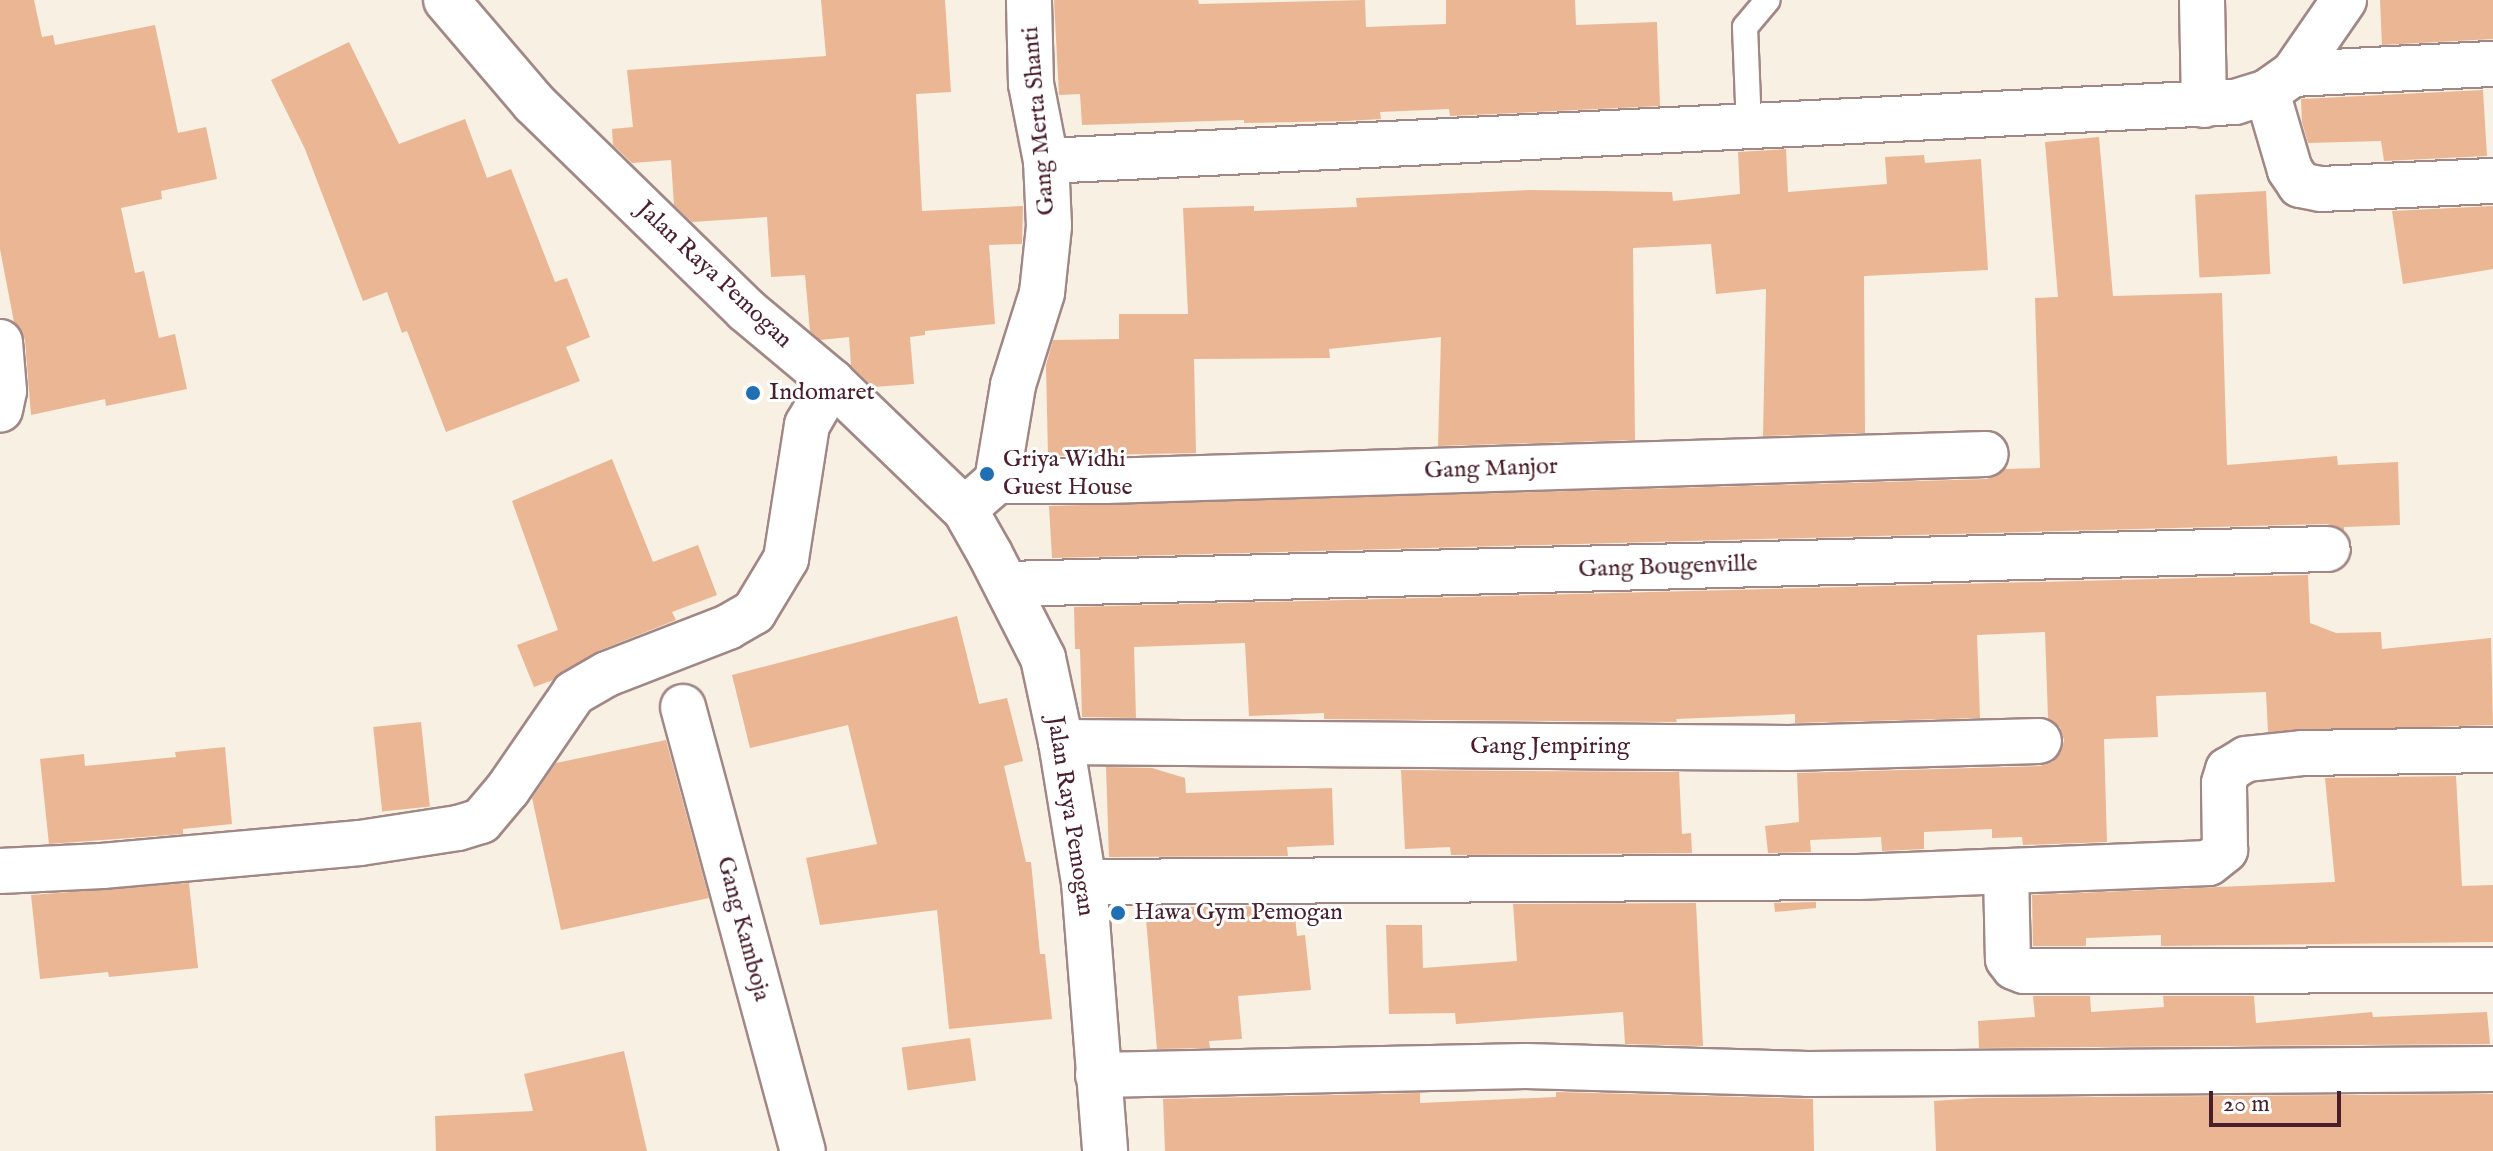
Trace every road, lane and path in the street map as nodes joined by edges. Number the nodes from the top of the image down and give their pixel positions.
1 (1029, 0) edge
2 (1768, 0) edge
3 (2202, 0) edge
4 (2344, 0) edge
5 (451, 1) edge
6 (2493, 64) edge
7 (2280, 83) junction
8 (2204, 105) junction
9 (1749, 127) junction
10 (1046, 161) junction
11 (2493, 181) edge
12 (0, 342) edge
13 (832, 382) junction
14 (0, 410) edge
15 (1986, 454) dead end
16 (997, 481) junction
17 (965, 510) junction
18 (2328, 549) dead end
19 (1008, 584) junction
20 (683, 707) dead end
21 (2039, 741) dead end
22 (1061, 742) junction
23 (2493, 750) edge
24 (0, 871) edge
25 (2006, 873) junction
26 (1084, 882) junction
27 (2493, 970) edge
28 (2493, 1069) edge
29 (1098, 1075) junction
30 (803, 1151) edge
31 (1105, 1151) edge

1 - 10 street, Gang Merta Shanti
2 - 9 lane
3 - 8 street
4 - 7 street
5 - 13 street, Jalan Raya Pemogan
6 - 7 street
7 - 8 street
7 - 11 street
8 - 9 street
9 - 10 street
10 - 16 street, Gang Merta Shanti
12 - 14 street
13 - 17 street, Jalan Raya Pemogan
13 - 24 street
15 - 16 street, Gang Manjor
16 - 17 street
17 - 19 street, Jalan Raya Pemogan
18 - 19 street, Gang Bougenville
19 - 22 street, Jalan Raya Pemogan
20 - 30 street, Gang Kamboja
21 - 22 street, Gang Jempiring
22 - 26 street, Jalan Raya Pemogan
23 - 25 street
25 - 26 street
25 - 27 street
26 - 29 street, Jalan Raya Pemogan
28 - 29 street
29 - 31 street, Jalan Raya Pemogan

